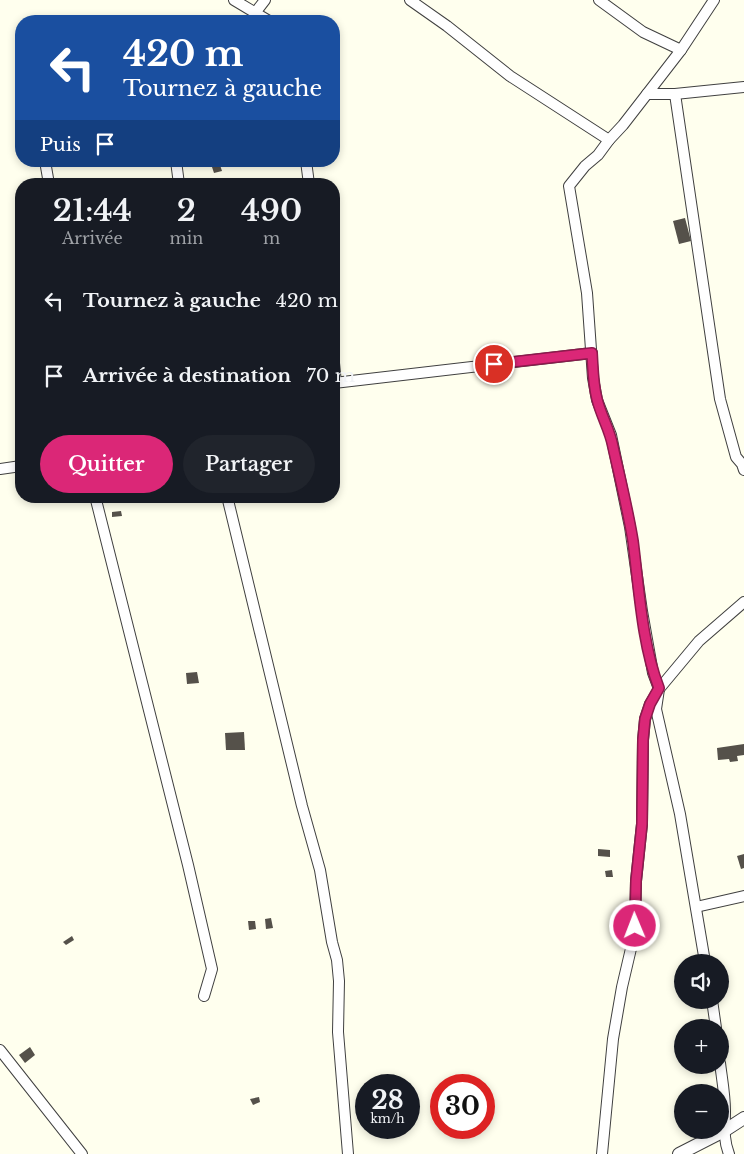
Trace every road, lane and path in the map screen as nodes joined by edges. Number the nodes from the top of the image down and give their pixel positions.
1 (234, 0) edge
2 (265, 0) edge
3 (410, 0) edge
4 (599, 0) edge
5 (714, 0) edge
6 (255, 13) junction
7 (258, 15) edge
8 (681, 50) junction
9 (744, 87) edge
10 (647, 94) junction
11 (675, 94) junction
12 (609, 140) junction
13 (592, 353) junction
14 (340, 382) edge
15 (15, 467) edge
16 (0, 469) edge
17 (744, 470) edge
18 (97, 503) edge
19 (229, 503) edge
20 (744, 602) edge
21 (659, 688) junction
22 (744, 896) edge
23 (696, 907) junction
24 (704, 954) edge
25 (204, 996) dead end
26 (0, 1050) edge
27 (743, 1122) edge
28 (729, 1129) edge
29 (708, 1139) edge
30 (725, 1139) edge
31 (82, 1154) edge
32 (348, 1154) edge
33 (602, 1154) edge
34 (679, 1154) edge
35 (729, 1154) edge

1 - 6 street
2 - 6 street
3 - 12 street
4 - 8 street
5 - 8 street
6 - 7 street
8 - 10 street
9 - 11 street
10 - 11 street
10 - 12 street
11 - 17 street
12 - 13 street
13 - 14 street
13 - 21 street
15 - 16 street
18 - 25 street
19 - 32 street
20 - 21 street
21 - 23 street
21 - 33 street
22 - 23 street
23 - 24 street
26 - 31 street
27 - 28 street
29 - 34 street
30 - 35 street

